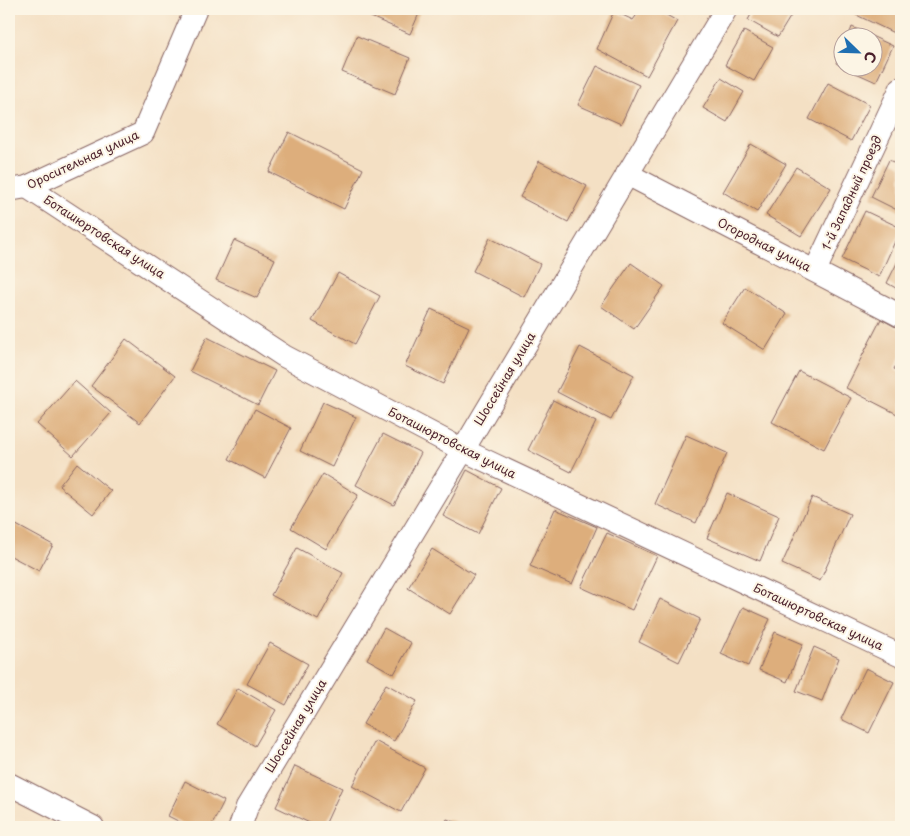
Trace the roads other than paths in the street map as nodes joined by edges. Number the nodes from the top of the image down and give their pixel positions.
1 (196, 9) edge
2 (726, 9) edge
3 (901, 88) edge
4 (627, 174) junction
5 (18, 188) edge
6 (815, 271) junction
7 (901, 316) edge
8 (463, 450) junction
9 (901, 656) edge
10 (9, 784) edge
11 (93, 827) edge
12 (240, 827) edge

1 - 5 street, Оросительная улица
2 - 4 street, Шоссейная улица
3 - 6 street, 1-й Западный проезд
4 - 6 street, Огородная улица
4 - 8 street, Шоссейная улица
5 - 8 street, Боташюртовская улица
6 - 7 street, Огородная улица
8 - 9 street, Боташюртовская улица
8 - 12 street, Шоссейная улица
10 - 11 street

